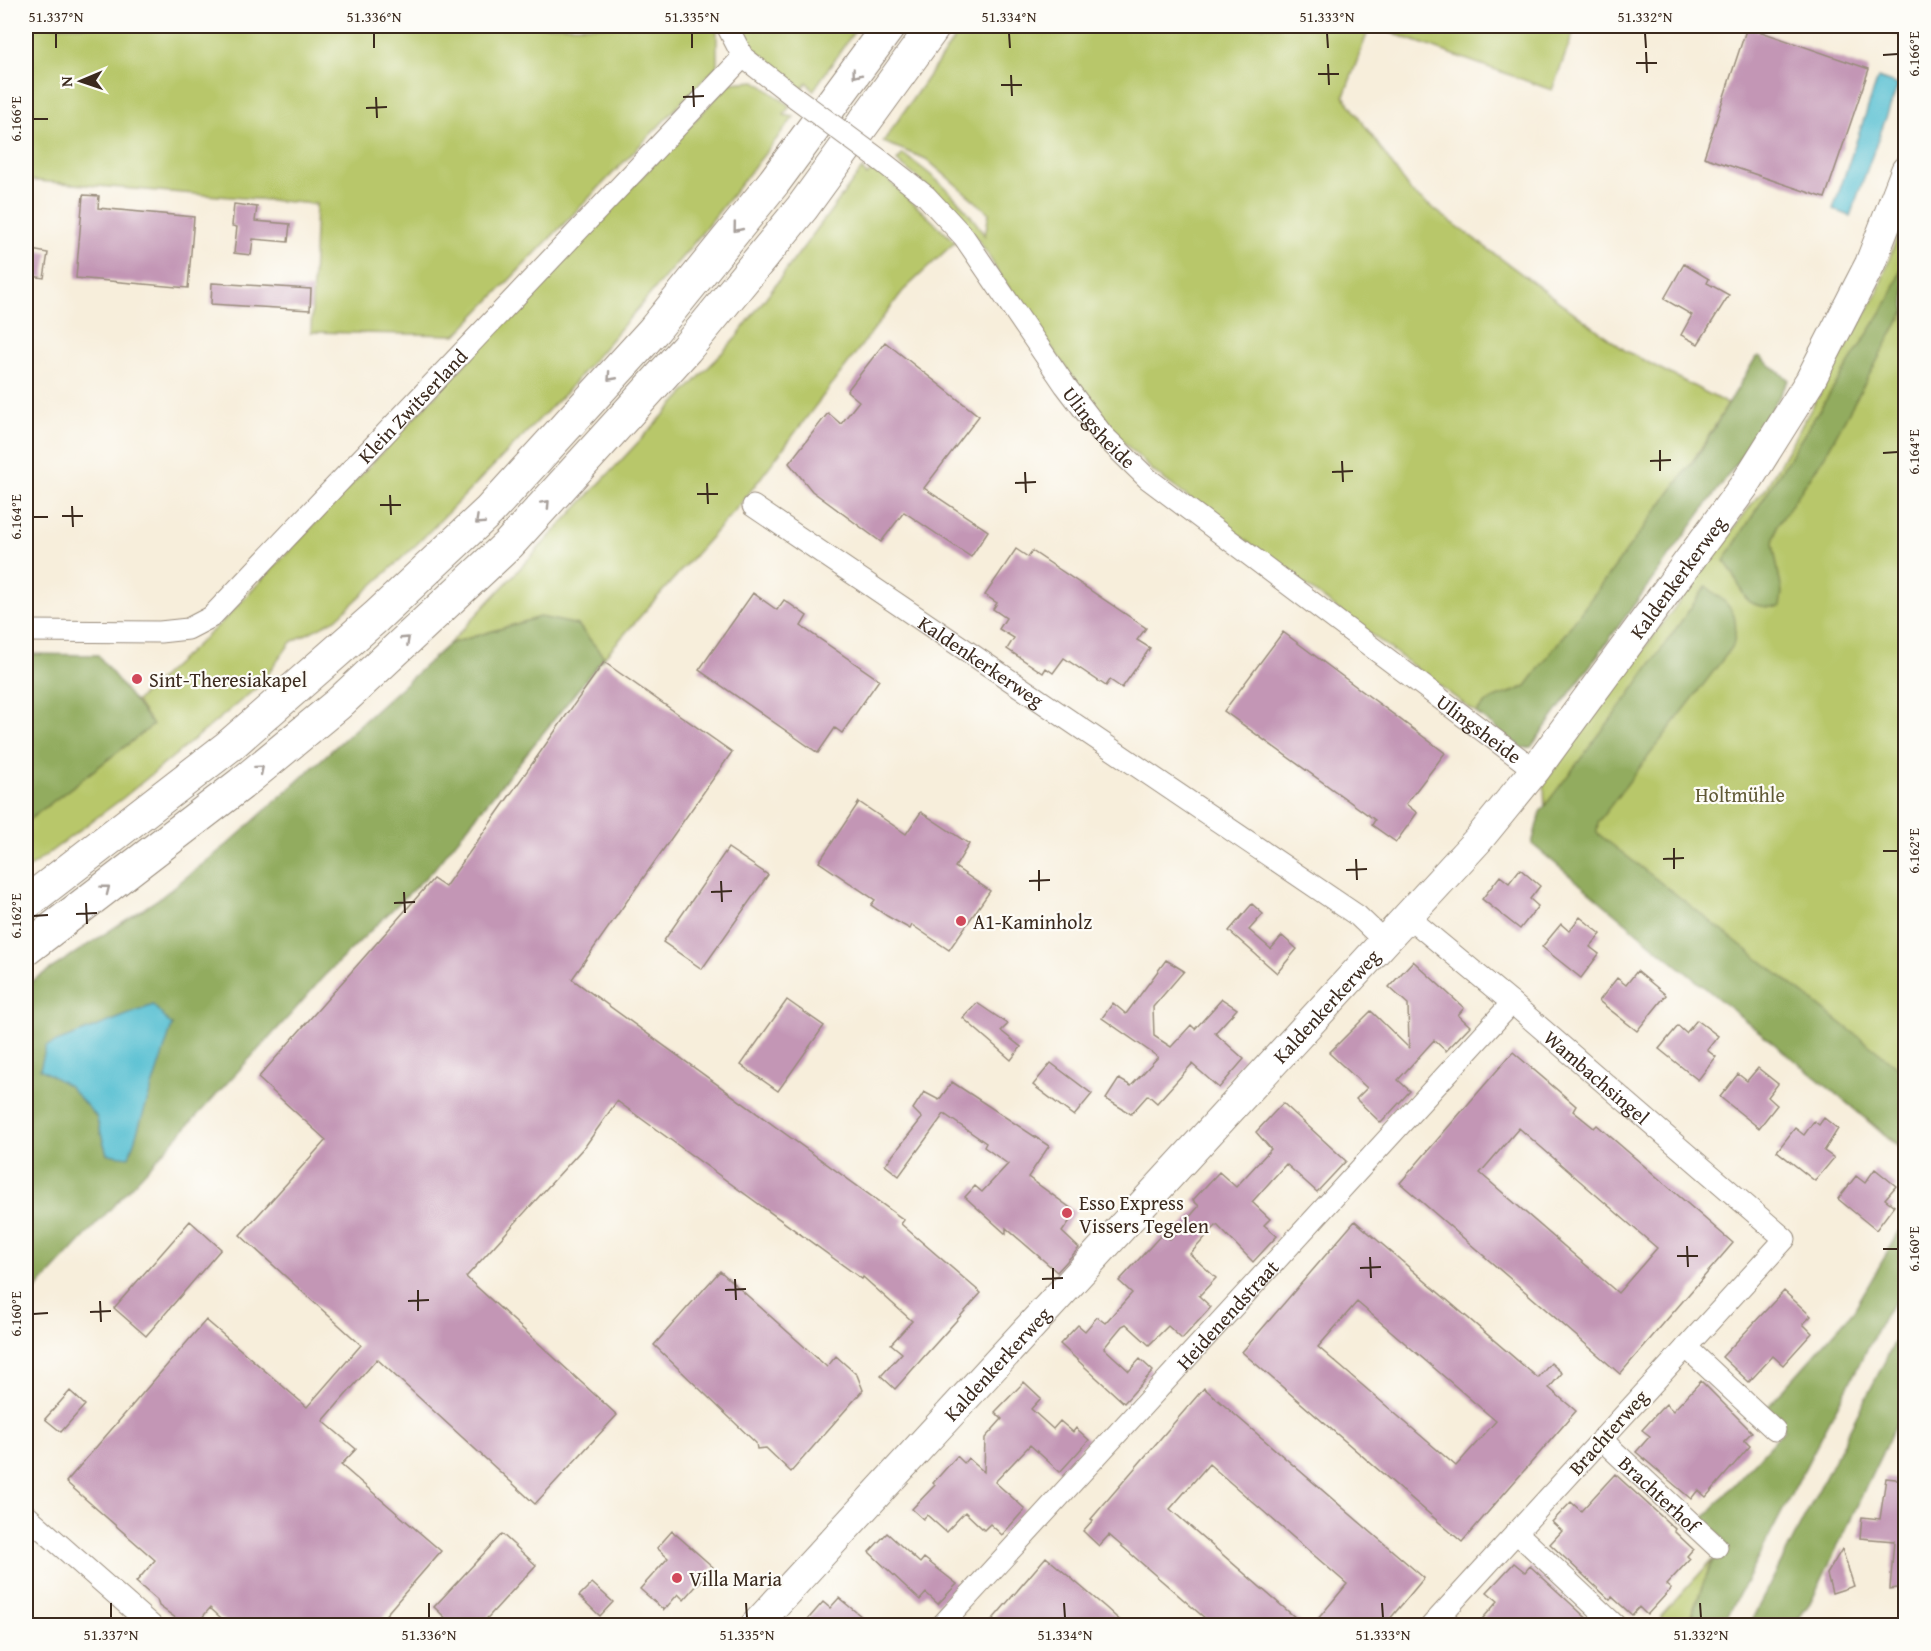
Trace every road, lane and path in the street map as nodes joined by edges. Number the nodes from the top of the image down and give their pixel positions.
1 (727, 26) edge
2 (889, 26) edge
3 (934, 26) edge
4 (743, 57) junction
5 (1905, 171) edge
6 (753, 506) dead end
7 (26, 631) edge
8 (1534, 770) junction
9 (26, 903) edge
10 (1407, 916) junction
11 (1384, 941) junction
12 (26, 949) edge
13 (1512, 1003) junction
14 (1785, 1239) joint
15 (1686, 1347) junction
16 (1775, 1430) dead end
17 (1601, 1439) junction
18 (26, 1515) edge
19 (1516, 1532) junction
20 (1717, 1547) dead end
21 (1431, 1625) edge
22 (152, 1626) edge
23 (756, 1626) edge
24 (941, 1626) edge
25 (1616, 1626) edge

1 - 4 street, Ulingsheide
2 -> 9 highway
12 -> 3 highway
4 - 7 street, Klein Zwitserland
4 - 8 street, Ulingsheide, bridge
5 - 8 main road, Kaldenkerkerweg
6 - 11 street, Kaldenkerkerweg
8 - 10 main road, Kaldenkerkerweg
10 - 11 main road, Kaldenkerkerweg
10 - 13 street, Wambachsingel
11 - 23 main road, Kaldenkerkerweg
13 - 14 street, Wambachsingel
13 - 24 street, Heidenendstraat
14 - 15 street, Brachterweg
15 - 16 street
15 - 17 street, Brachterweg
17 - 19 street, Brachterweg
17 - 20 street, Brachterhof
18 - 22 street
19 - 21 street, Brachterweg
19 - 25 street

